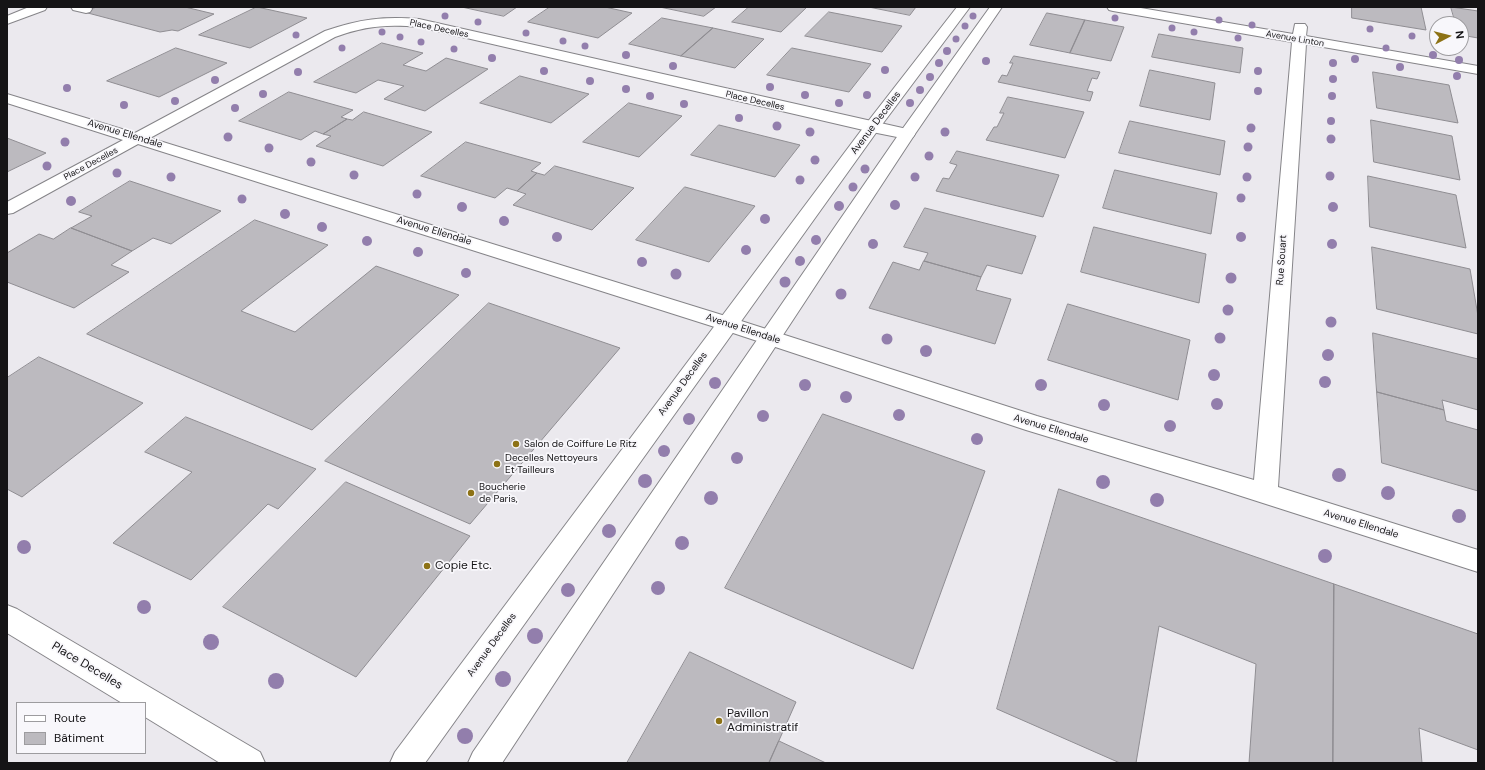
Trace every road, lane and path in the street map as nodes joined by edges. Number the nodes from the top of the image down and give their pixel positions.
1 (41, 7) edge
2 (964, 7) edge
3 (996, 7) edge
4 (1113, 7) edge
5 (1180, 7) edge
6 (7, 20) edge
7 (1299, 33) junction
8 (1400, 44) dead end
9 (1478, 70) edge
10 (7, 98) edge
11 (872, 127) junction
12 (907, 134) junction
13 (138, 138) junction
14 (7, 209) edge
15 (728, 324) junction
16 (769, 338) junction
17 (1265, 494) junction
18 (1478, 561) edge
19 (7, 618) edge
20 (249, 763) edge
21 (406, 763) edge
22 (484, 763) edge

1 - 6 street
2 - 11 street, Avenue Decelles
3 - 12 street
4 - 7 street, Avenue Linton
5 - 7 street, Avenue Linton
7 - 8 street, Avenue Linton
7 - 9 street, Avenue Linton
7 - 17 street, Rue Souart
10 - 13 street, Avenue Ellendale
11 - 12 street, Place Decelles
11 - 13 street, Place Decelles
11 - 15 street, Avenue Decelles
12 - 16 street
13 - 14 street, Place Decelles
13 - 15 street, Avenue Ellendale
15 - 16 street, Avenue Ellendale
15 - 21 street, Avenue Decelles
16 - 17 street, Avenue Ellendale
16 - 22 street
17 - 18 street, Avenue Ellendale
19 - 20 street, Place Decelles

